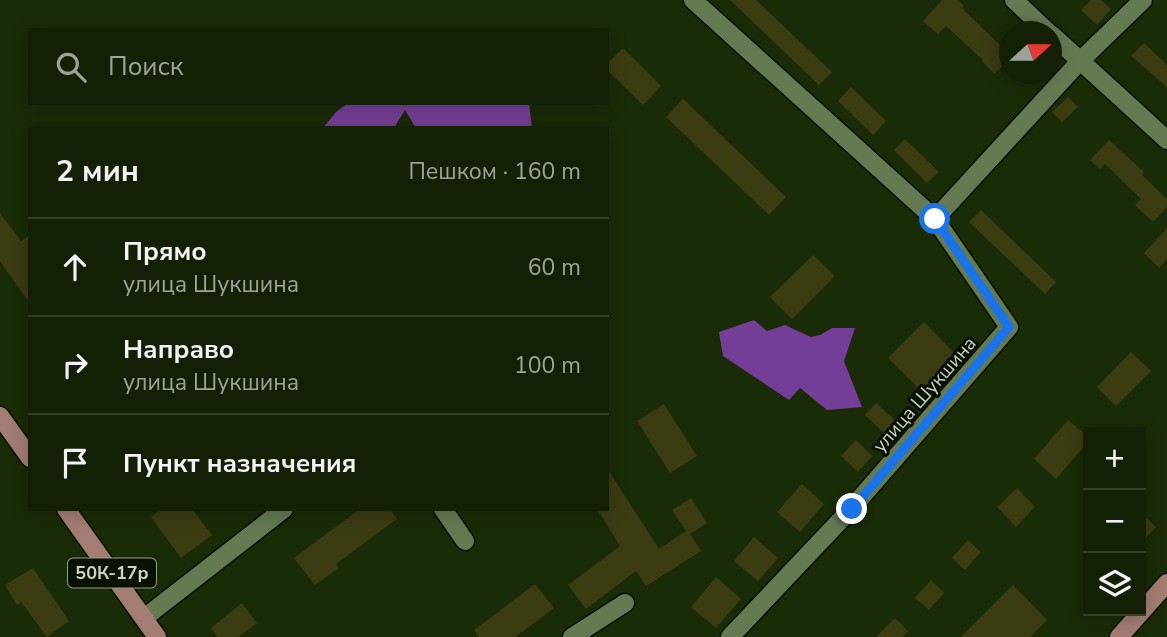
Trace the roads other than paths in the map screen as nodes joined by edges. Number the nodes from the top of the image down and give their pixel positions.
1 (693, 0) edge
2 (1014, 0) edge
3 (1143, 0) edge
4 (1037, 21) edge
5 (1062, 44) edge
6 (1080, 61) junction
7 (1167, 140) edge
8 (935, 219) junction
9 (0, 416) edge
10 (28, 455) edge
11 (67, 511) edge
12 (281, 511) edge
13 (444, 511) edge
14 (465, 541) dead end
15 (1167, 583) edge
16 (625, 603) dead end
17 (144, 618) junction
18 (158, 637) edge
19 (572, 637) edge
20 (730, 637) edge
21 (1119, 637) edge

1 - 8 street, улица Шукшина
2 - 4 street
3 - 6 street
5 - 6 street
6 - 7 street
6 - 8 street
8 - 20 street, улица Шукшина
9 - 10 main road
11 - 17 main road, 50К-17р
12 - 17 street
13 - 14 street
15 - 21 main road
16 - 19 street
17 - 18 main road, 50К-17р

